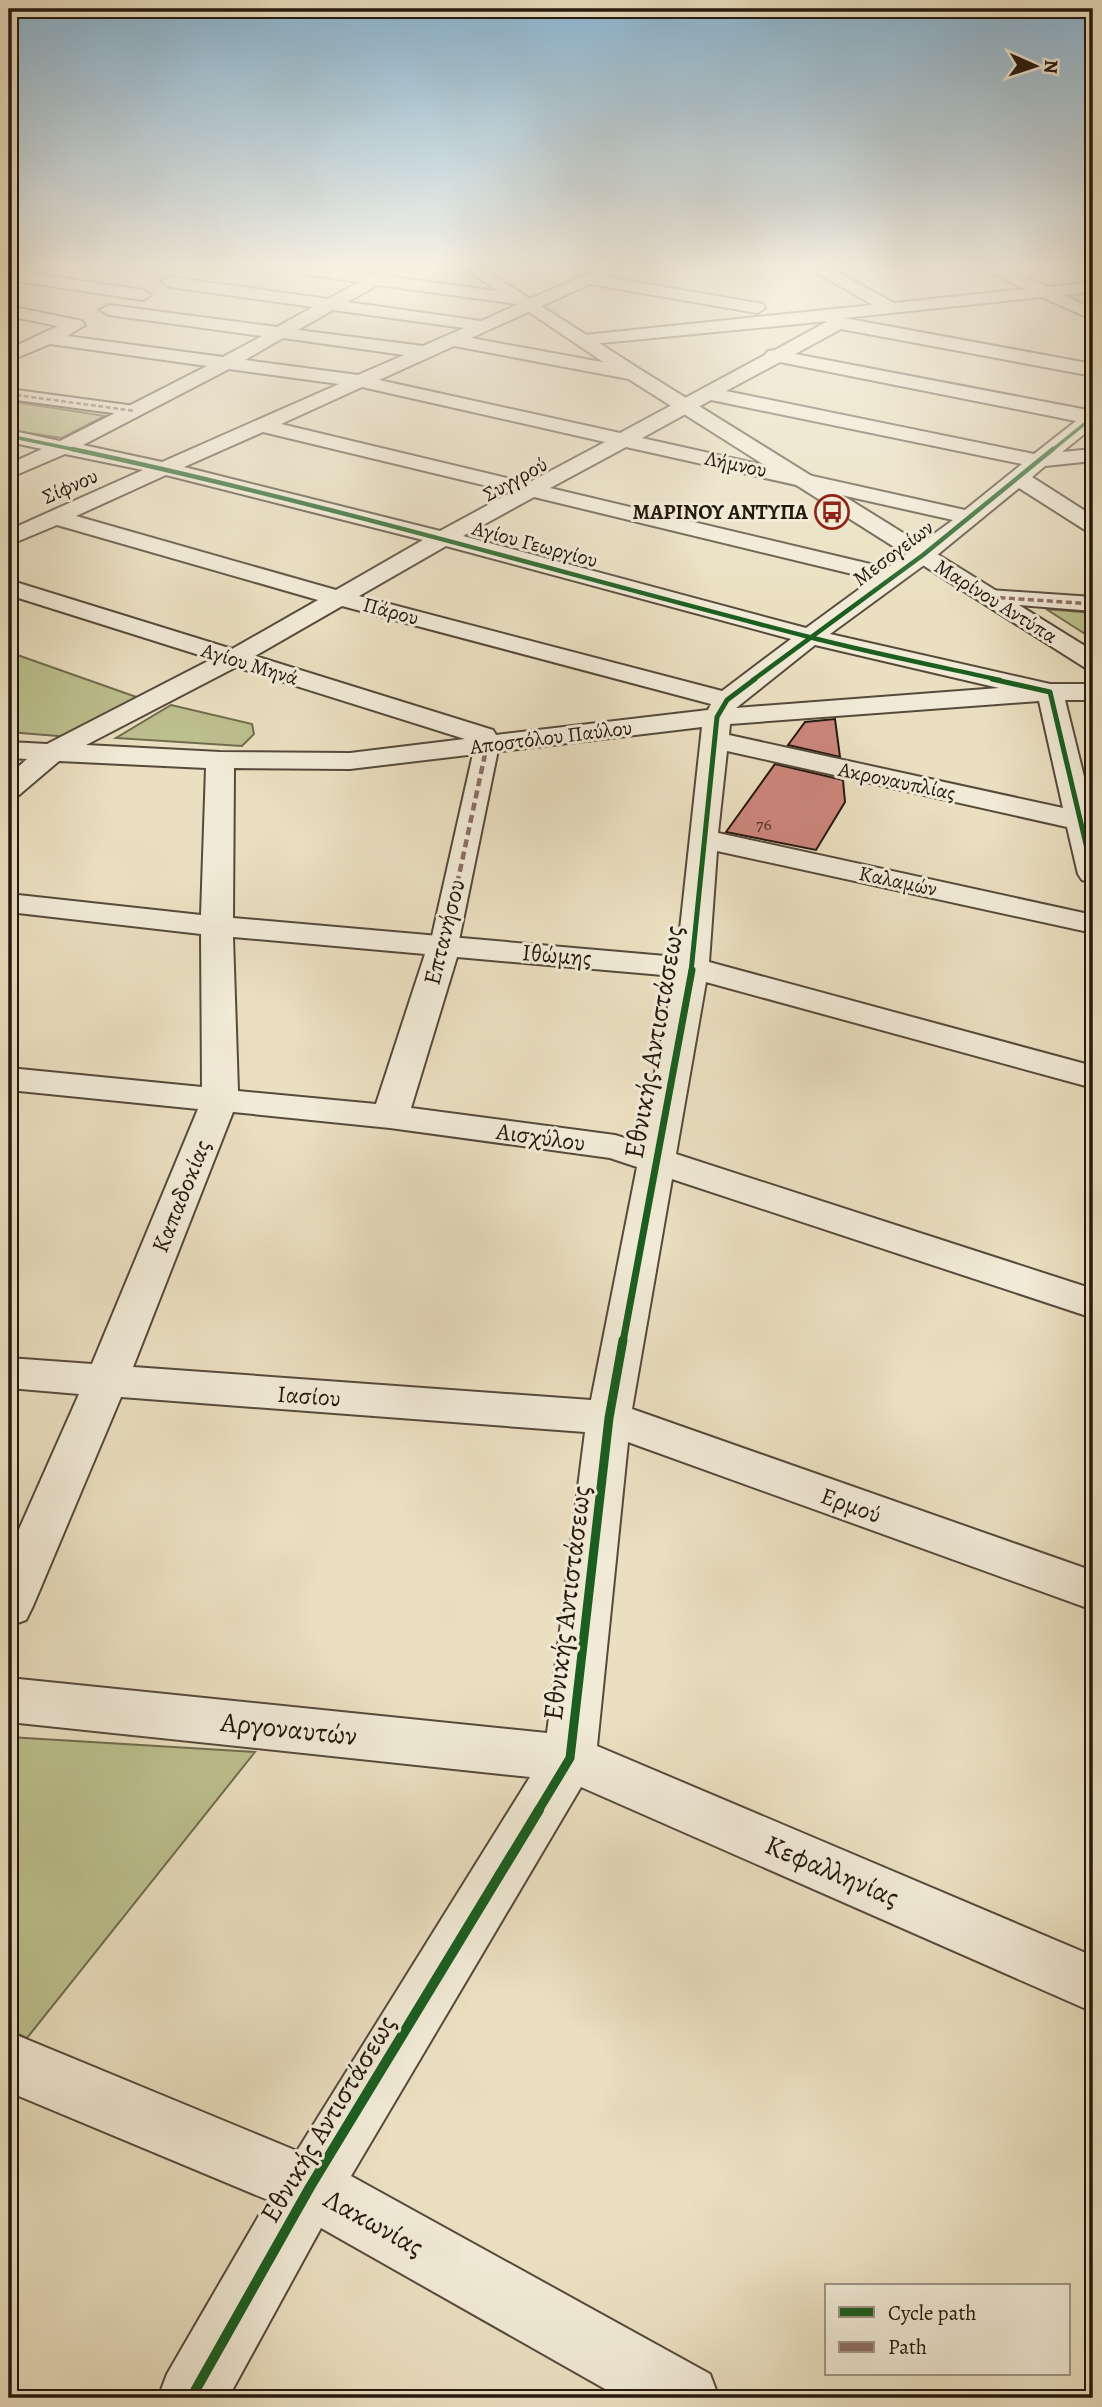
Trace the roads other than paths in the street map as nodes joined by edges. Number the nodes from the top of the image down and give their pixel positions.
1 (189, 382) edge
2 (356, 382) edge
3 (365, 382) edge
4 (647, 382) edge
5 (724, 382) edge
6 (912, 382) edge
7 (705, 393) junction
8 (9, 394) edge
9 (685, 406) junction
10 (135, 411) junction
11 (1093, 418) edge
12 (260, 425) junction
13 (9, 436) edge
14 (622, 440) junction
15 (67, 447) junction
16 (1093, 455) edge
17 (1037, 461) junction
18 (166, 469) junction
19 (9, 472) edge
20 (1017, 477) junction
21 (800, 478) junction
22 (532, 489) junction
23 (55, 517) junction
24 (969, 517) junction
25 (1093, 525) edge
26 (9, 538) edge
27 (443, 538) junction
28 (923, 555) junction
29 (891, 576) junction
30 (9, 587) edge
31 (339, 597) junction
32 (989, 597) junction
33 (1093, 604) edge
34 (811, 637) junction
35 (232, 659) junction
36 (1093, 663) edge
37 (1050, 692) junction
38 (1093, 692) edge
39 (719, 719) junction
40 (487, 745) junction
41 (9, 750) edge
42 (52, 752) junction
43 (220, 760) junction
44 (9, 789) edge
45 (1080, 821) junction
46 (703, 839) junction
47 (1093, 874) edge
48 (9, 903) edge
49 (1093, 924) edge
50 (217, 926) junction
51 (444, 944) junction
52 (692, 968) junction
53 (1093, 1077) edge
54 (9, 1079) edge
55 (220, 1100) junction
56 (390, 1117) junction
57 (655, 1159) junction
58 (1093, 1304) edge
59 (9, 1373) edge
60 (106, 1381) junction
61 (609, 1418) junction
62 (1093, 1591) edge
63 (9, 1606) edge
64 (9, 1700) edge
65 (570, 1758) junction
66 (1093, 1984) edge
67 (9, 2062) edge
68 (310, 2188) junction
69 (191, 2398) edge
70 (687, 2398) edge

1 - 10 street
2 - 12 street, Σίφνου
3 - 14 street, Λήμνου
4 - 9 street, Μαρίνου Αντύπα
5 - 7 street, Συγγρού
6 - 11 street
7 - 9 street, Συγγρού
7 - 17 street
8 - 10 street
9 - 14 street, Συγγρού
9 - 21 street, Μαρίνου Αντύπα
10 - 15 street
11 - 17 street, Μεσογείων
12 - 18 street, Σίφνου
12 - 22 street
13 - 15 street, Αγίου Γεωργίου
14 - 21 street, Λήμνου
14 - 22 street, Συγγρού
15 - 18 street, Αγίου Γεωργίου
15 - 19 street
16 - 17 street
17 - 20 street, Μεσογείων
18 - 23 street, Σίφνου
18 - 27 street, Αγίου Γεωργίου
20 - 24 street, Μεσογείων
20 - 25 street
21 - 24 street, Λήμνου
21 - 28 street, Μαρίνου Αντύπα
22 - 27 street, Συγγρού
22 - 29 street
23 - 26 street, Σίφνου
23 - 31 street, Πάρου
24 - 28 street, Μεσογείων
27 - 31 street, Συγγρού
27 - 34 street, Αγίου Γεωργίου
28 - 29 street, Μεσογείων
28 - 32 street, Μαρίνου Αντύπα
29 - 34 street, Μεσογείων
30 - 35 street, Αγίου Μηνά
31 - 35 street, Συγγρού
31 - 39 street, Πάρου
32 - 33 street
32 - 36 street, Μαρίνου Αντύπα
34 - 37 street, Αγίου Γεωργίου
34 - 39 street, Μεσογείων
35 - 40 street, Αγίου Μηνά
35 - 42 street, Συγγρού
37 - 38 street, Αποστόλου Παύλου
37 - 39 street, Αποστόλου Παύλου
37 - 45 street
39 - 40 street, Αποστόλου Παύλου
39 - 45 street, Ακροναυπλίας
39 - 46 street, Εθνικής Αντιστάσεως
40 - 43 street, Αποστόλου Παύλου
40 - 51 street, Επτανήσου
41 - 42 street, Αποστόλου Παύλου
42 - 43 street, Αποστόλου Παύλου
42 - 44 street, Συγγρού
43 - 50 street, Καπαδοκίας
45 - 47 street
46 - 49 street, Καλαμών
46 - 52 street, Εθνικής Αντιστάσεως
48 - 50 street, Ιθώμης
50 - 51 street, Ιθώμης
50 - 55 street, Καπαδοκίας
51 - 52 street, Ιθώμης
51 - 56 street, Επτανήσου
52 - 53 street, Ιθώμης
52 - 57 street, Εθνικής Αντιστάσεως
54 - 55 street, Αισχύλου
55 - 56 street, Αισχύλου
55 - 60 street, Καπαδοκίας
56 - 57 street, Αισχύλου
57 - 58 street, Αισχύλου
57 - 61 street, Εθνικής Αντιστάσεως
59 - 60 street, Ιασίου
60 - 61 street, Ιασίου
60 - 63 street, Καπαδοκίας
61 - 62 street, Ερμού
61 - 65 street, Εθνικής Αντιστάσεως
64 - 65 street, Αργοναυτών
65 - 66 street, Κεφαλληνίας
65 - 68 street, Εθνικής Αντιστάσεως
67 - 68 street, Λακωνίας
68 - 69 street, Εθνικής Αντιστάσεως
68 - 70 street, Λακωνίας

